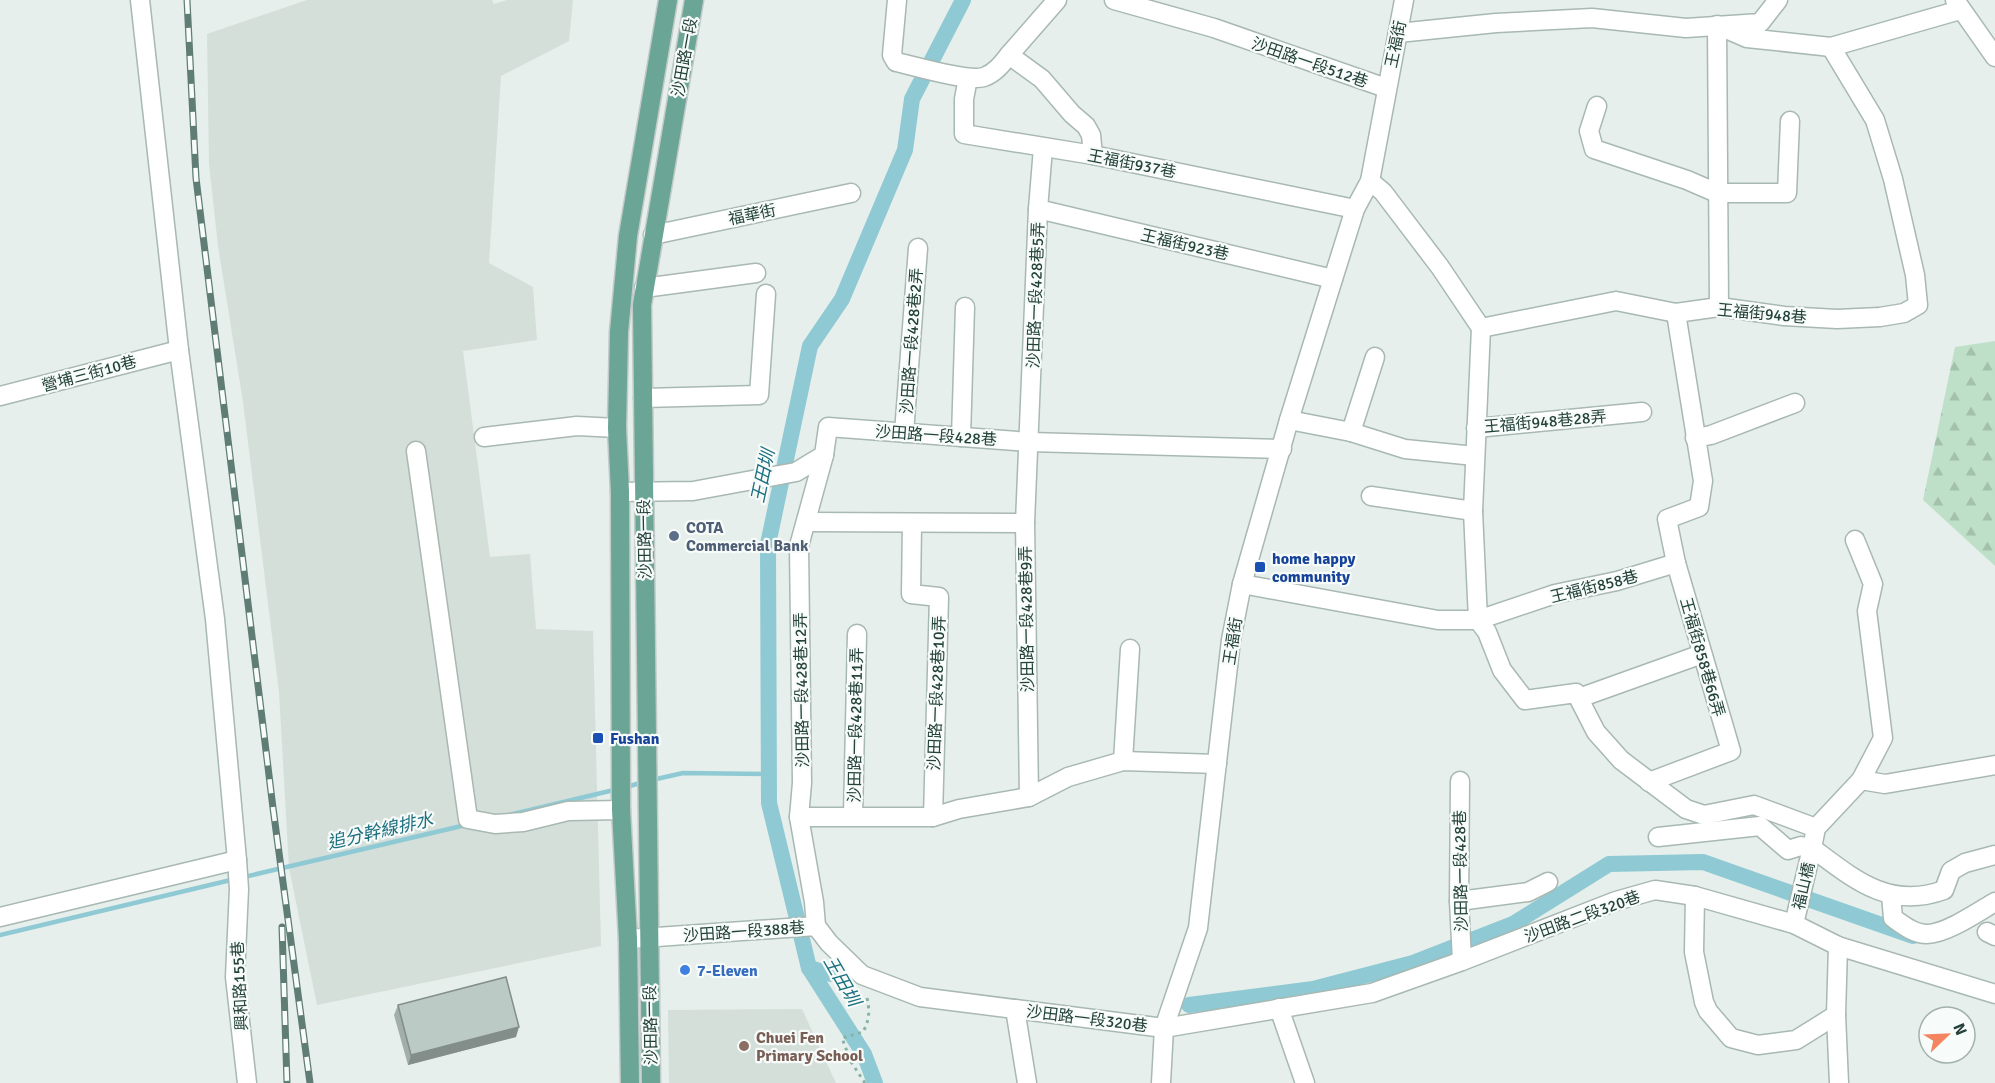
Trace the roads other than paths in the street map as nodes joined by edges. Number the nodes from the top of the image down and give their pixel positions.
1 (140, 0) edge
2 (668, 0) edge
3 (694, 0) edge
4 (897, 0) edge
5 (1057, 0) edge
6 (1114, 0) edge
7 (1404, 0) edge
8 (1778, 0) edge
9 (1136, 3) edge
10 (1957, 5) edge
11 (1717, 25) junction
12 (1398, 33) junction
13 (1831, 47) junction
14 (1009, 55) junction
15 (1995, 57) edge
16 (968, 78) junction
17 (1386, 88) junction
18 (1598, 106) dead end
19 (1790, 121) dead end
20 (1043, 148) junction
21 (1093, 155) junction
22 (1370, 181) junction
23 (850, 192) dead end
24 (1717, 193) junction
25 (1038, 209) junction
26 (1355, 209) junction
27 (653, 236) junction
28 (918, 248) dead end
29 (756, 273) dead end
30 (1332, 279) junction
31 (644, 288) junction
32 (766, 294) dead end
33 (965, 307) dead end
34 (1719, 307) junction
35 (1676, 313) junction
36 (1481, 328) junction
37 (179, 350) junction
38 (1375, 357) dead end
39 (0, 396) edge
40 (643, 398) junction
41 (1795, 403) dead end
42 (1642, 412) dead end
43 (1289, 420) junction
44 (617, 428) junction
45 (1476, 428) junction
46 (1351, 432) junction
47 (904, 433) junction
48 (484, 437) dead end
49 (961, 437) junction
50 (1695, 438) junction
51 (1030, 442) junction
52 (1282, 449) junction
53 (416, 451) dead end
54 (824, 455) junction
55 (1475, 456) junction
56 (643, 491) junction
57 (620, 492) junction
58 (1371, 496) dead end
59 (1473, 511) junction
60 (806, 522) junction
61 (1025, 523) junction
62 (912, 524) junction
63 (1855, 540) dead end
64 (1676, 563) junction
65 (1242, 584) junction
66 (1478, 620) junction
67 (857, 634) dead end
68 (1130, 649) dead end
69 (1702, 654) junction
70 (1579, 698) junction
71 (1123, 761) junction
72 (1217, 764) junction
73 (1995, 765) edge
74 (1861, 780) junction
75 (1460, 781) dead end
76 (1649, 782) junction
77 (1029, 797) junction
78 (621, 810) junction
79 (853, 816) junction
80 (800, 817) junction
81 (933, 817) junction
82 (1816, 828) junction
83 (1658, 837) dead end
84 (1812, 848) junction
85 (1995, 855) edge
86 (237, 860) junction
87 (1548, 882) dead end
88 (1695, 896) junction
89 (1891, 896) junction
90 (1459, 901) junction
91 (1995, 902) edge
92 (0, 917) edge
93 (1794, 924) junction
94 (816, 926) junction
95 (648, 938) junction
96 (628, 939) junction
97 (1838, 946) junction
98 (1462, 961) junction
99 (1995, 994) edge
100 (1279, 1008) junction
101 (1015, 1009) junction
102 (1836, 1015) junction
103 (1164, 1028) junction
104 (247, 1083) edge
105 (630, 1083) edge
106 (651, 1083) edge
107 (1027, 1083) edge
108 (1161, 1083) edge
109 (1305, 1083) edge
110 (1839, 1083) edge

1 - 37 street, 興和路155巷
2 - 44 main road, 沙田路一段
3 - 27 main road, 沙田路一段
4 - 16 street
5 - 14 street
6 - 9 street, 沙田路一段512巷
7 - 12 street, 王福街
8 - 11 street
9 - 17 street, 沙田路一段512巷
10 - 13 street
10 - 15 street
11 - 12 street
11 - 13 street
11 - 24 street
12 - 17 street, 王福街
13 - 34 street, 王福街948巷
14 - 16 street
14 - 21 street
16 - 20 street, 王福街937巷
17 - 22 street, 沙田路一段512巷
18 - 24 street
19 - 24 street
20 - 21 street, 王福街937巷
20 - 25 street, 沙田路一段428巷5弄
21 - 26 street, 王福街937巷
22 - 26 street, 沙田路一段512巷
22 - 36 street
23 - 27 street, 福華街
24 - 34 street
25 - 30 street, 王福街923巷
25 - 51 street, 沙田路一段428巷5弄
26 - 30 street, 王福街
27 - 31 main road, 沙田路一段
28 - 47 street, 沙田路一段428巷2弄
29 - 31 street
30 - 43 street, 王福街
31 - 40 main road, 沙田路一段
32 - 40 street
33 - 49 street
34 - 35 street, 王福街948巷
35 - 36 street, 王福街948巷
35 - 50 street
36 - 45 street, 王福街948巷28弄
37 - 39 street, 營埔三街10巷
37 - 86 street, 興和路155巷
38 - 46 street
40 - 56 main road, 沙田路一段
41 - 50 street
42 - 45 street, 王福街948巷28弄
43 - 46 street
43 - 52 street, 王福街
44 - 48 street
44 - 57 main road, 沙田路一段
45 - 55 street
46 - 55 street
47 - 49 street, 沙田路一段428巷
47 - 54 street, 沙田路一段428巷
49 - 51 street, 沙田路一段428巷
50 - 64 street
51 - 52 street, 沙田路一段428巷
51 - 61 street, 沙田路一段428巷9弄
52 - 65 street, 王福街
53 - 78 street
54 - 56 street
54 - 60 street, 沙田路一段428巷12弄
55 - 59 street
56 - 57 street
56 - 95 main road, 沙田路一段
57 - 78 main road, 沙田路一段
58 - 59 street
59 - 66 street
60 - 62 street
60 - 80 street, 沙田路一段428巷12弄
61 - 62 street
61 - 77 street, 沙田路一段428巷9弄
62 - 81 street, 沙田路一段428巷10弄
63 - 74 street
64 - 66 street, 王福街858巷
64 - 69 street, 王福街858巷66弄
65 - 66 street, 王福街858巷
65 - 72 street, 王福街
66 - 70 street
67 - 79 street, 沙田路一段428巷11弄
68 - 71 street
69 - 70 street
69 - 76 street, 王福街858巷66弄
70 - 76 street
71 - 72 street
71 - 77 street
72 - 103 street, 王福街
73 - 74 street
74 - 82 street
75 - 90 street, 沙田路一段428巷
76 - 82 street
77 - 81 street
78 - 96 main road, 沙田路一段
79 - 80 street
79 - 81 street
80 - 94 street, 沙田路一段428巷12弄
82 - 84 street
83 - 84 street
84 - 89 street
84 - 93 street, 福山橋
85 - 89 street
86 - 92 street
86 - 104 street, 興和路155巷
87 - 90 street
88 - 93 street, 沙田路二段320巷
88 - 98 street, 沙田路二段320巷
88 - 102 street
89 - 91 street
90 - 98 street, 沙田路一段428巷
93 - 97 street, 沙田路二段320巷
94 - 95 street, 沙田路一段388巷
94 - 101 street, 沙田路一段388巷
95 - 96 street, 沙田路一段388巷
95 - 106 main road, 沙田路一段
96 - 105 main road, 沙田路一段
97 - 99 street, 沙田路二段320巷
97 - 102 street
98 - 100 street, 沙田路二段320巷
100 - 103 street, 沙田路二段320巷
100 - 109 street
101 - 103 street, 沙田路一段320巷
101 - 107 street, 沙田路一段320巷
102 - 110 street
103 - 108 street, 王福街

